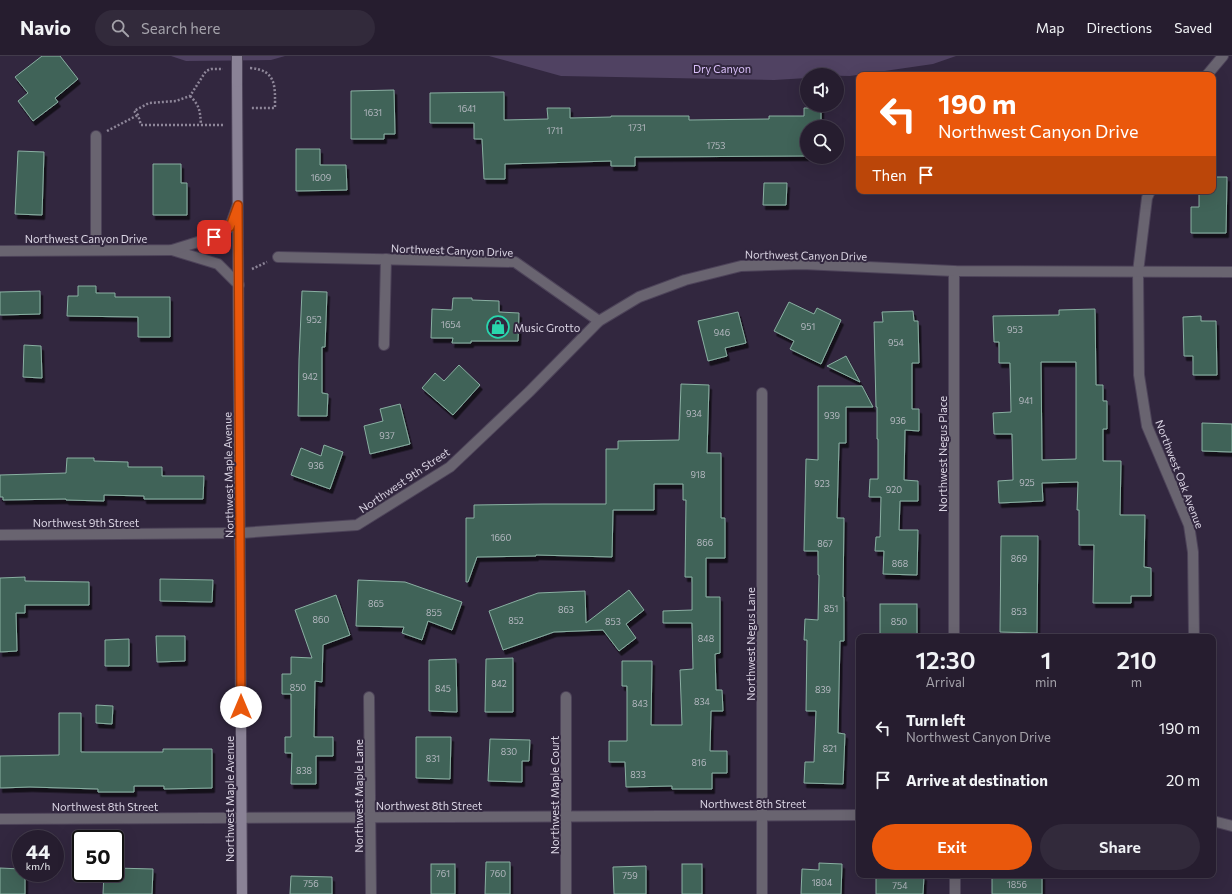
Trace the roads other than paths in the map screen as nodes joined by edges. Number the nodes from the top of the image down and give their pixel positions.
1 (237, 56) edge
2 (1223, 56) edge
3 (1210, 72) edge
4 (96, 136) road end
5 (1149, 194) edge
6 (238, 205) junction
7 (96, 250) junction
8 (172, 250) junction
9 (0, 251) edge
10 (278, 257) road end
11 (386, 260) junction
12 (954, 271) junction
13 (1138, 272) junction
14 (1232, 272) edge
15 (238, 280) junction
16 (599, 321) junction
17 (384, 345) dead end
18 (762, 393) dead end
19 (241, 533) junction
20 (0, 535) edge
21 (954, 634) edge
22 (1194, 634) edge
23 (369, 697) dead end
24 (566, 697) dead end
25 (856, 814) edge
26 (762, 815) junction
27 (566, 816) junction
28 (370, 817) junction
29 (242, 818) junction
30 (0, 819) edge
31 (1216, 822) edge
32 (1232, 826) edge
33 (955, 878) edge
34 (242, 894) edge
35 (371, 894) edge
36 (566, 894) edge
37 (762, 894) edge
38 (955, 894) edge

1 - 6 main road, Northwest Maple Avenue, bridge
2 - 3 street
4 - 7 street
5 - 13 street
6 - 8 street, Northwest Canyon Drive
6 - 15 main road, Northwest Maple Avenue
7 - 8 street, Northwest Canyon Drive
7 - 9 street, Northwest Canyon Drive
8 - 15 street, Northwest Canyon Drive
10 - 11 street, Northwest Canyon Drive
11 - 16 street, Northwest Canyon Drive
11 - 17 street
12 - 13 street, Northwest Canyon Drive
12 - 16 street, Northwest Canyon Drive
12 - 21 street, Northwest Negus Place
13 - 14 street, Northwest Canyon Drive
13 - 22 street, Northwest Oak Avenue
15 - 19 main road, Northwest Maple Avenue
16 - 19 street, Northwest 9th Street
18 - 26 street, Northwest Negus Lane
19 - 20 street, Northwest 9th Street
19 - 29 main road, Northwest Maple Avenue
23 - 28 street, Northwest Maple Lane
24 - 27 street, Northwest Maple Court
25 - 26 street, Northwest 8th Street
26 - 27 street, Northwest 8th Street
26 - 37 street, Northwest Negus Lane
27 - 28 street, Northwest 8th Street
27 - 36 street, Northwest Maple Court
28 - 29 street, Northwest 8th Street
28 - 35 street, Northwest Maple Lane
29 - 30 street, Northwest 8th Street
29 - 34 main road, Northwest Maple Avenue
31 - 32 street
33 - 38 street

